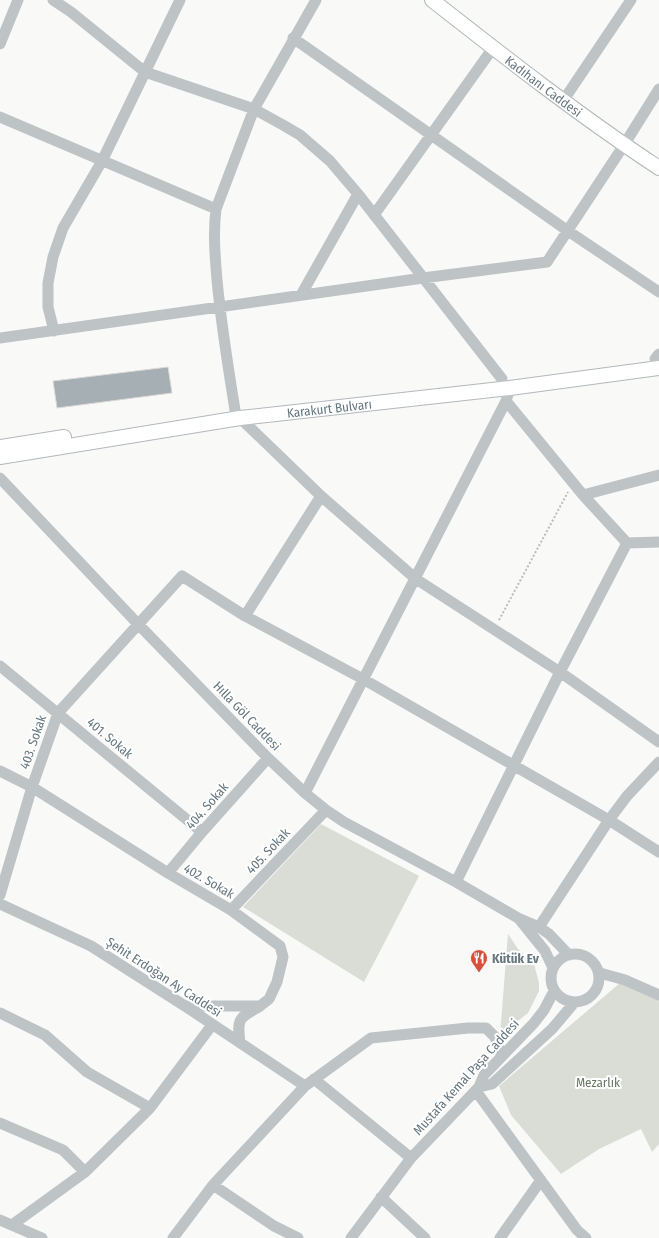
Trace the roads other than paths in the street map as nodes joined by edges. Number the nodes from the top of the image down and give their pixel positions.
1 (18, 0) edge
2 (53, 0) edge
3 (180, 0) edge
4 (316, 0) edge
5 (432, 0) edge
6 (632, 0) edge
7 (293, 38) junction
8 (0, 44) edge
9 (493, 48) junction
10 (145, 72) junction
11 (659, 89) edge
12 (563, 101) junction
13 (254, 109) junction
14 (0, 118) edge
15 (431, 135) junction
16 (624, 145) junction
17 (102, 161) junction
18 (659, 168) edge
19 (358, 194) junction
20 (216, 209) junction
21 (374, 215) junction
22 (568, 231) junction
23 (424, 278) junction
24 (659, 292) edge
25 (301, 295) junction
26 (219, 307) junction
27 (54, 330) junction
28 (0, 338) edge
29 (658, 360) edge
30 (506, 383) junction
31 (506, 401) junction
32 (238, 414) junction
33 (0, 446) edge
34 (0, 457) edge
35 (659, 476) edge
36 (0, 478) edge
37 (582, 495) junction
38 (321, 496) junction
39 (627, 542) junction
40 (659, 542) edge
41 (416, 579) junction
42 (245, 616) junction
43 (138, 624) junction
44 (0, 666) edge
45 (560, 672) junction
46 (363, 679) junction
47 (58, 713) junction
48 (659, 742) edge
49 (268, 758) junction
50 (659, 762) edge
51 (513, 765) junction
52 (0, 771) edge
53 (32, 787) junction
54 (305, 793) junction
55 (326, 810) junction
56 (609, 820) junction
57 (202, 832) junction
58 (659, 852) edge
59 (168, 873) junction
60 (456, 882) junction
61 (0, 895) edge
62 (0, 904) edge
63 (231, 910) junction
64 (518, 918) junction
65 (539, 926) junction
66 (569, 955) junction
67 (553, 968) junction
68 (600, 973) junction
69 (554, 991) junction
70 (659, 995) edge
71 (574, 1003) junction
72 (185, 1006) junction
73 (260, 1006) junction
74 (0, 1013) edge
75 (212, 1024) junction
76 (240, 1043) junction
77 (502, 1056) junction
78 (314, 1079) junction
79 (305, 1086) junction
80 (478, 1089) junction
81 (150, 1108) junction
82 (0, 1124) edge
83 (411, 1158) junction
84 (85, 1172) junction
85 (541, 1180) junction
86 (213, 1185) junction
87 (381, 1197) junction
88 (4, 1224) edge
89 (42, 1238) edge
90 (173, 1238) edge
91 (298, 1238) edge
92 (351, 1238) edge
93 (425, 1238) edge
94 (500, 1238) edge
95 (586, 1238) edge

1 - 8 street
2 - 10 street
3 - 10 street
4 - 7 street
5 - 9 main road, Kadıhanı Caddesi
6 - 12 street
7 - 13 street
7 - 15 street
9 - 12 main road, Kadıhanı Caddesi
9 - 15 street
10 - 13 street
10 - 17 street
11 - 16 street
12 - 16 main road, Kadıhanı Caddesi
13 - 19 street
13 - 20 street
14 - 17 street
15 - 21 street
15 - 22 street
16 - 18 main road, Kadıhanı Caddesi
16 - 22 street
17 - 20 street
17 - 27 street
19 - 21 street
19 - 25 street
20 - 26 street
21 - 23 street
22 - 23 street
22 - 24 street
23 - 25 street
23 - 30 street
25 - 26 street
26 - 27 street
26 - 32 street
27 - 28 street
29 - 30 main road, Karakurt Bulvarı
30 - 31 street
30 - 32 main road, Karakurt Bulvarı
31 - 37 street
31 - 41 street
32 - 33 main road, Karakurt Bulvarı
32 - 34 main road, Karakurt Bulvarı
32 - 38 street
35 - 37 street
36 - 43 street, Hılla Göl Caddesi
37 - 39 street
38 - 41 street
38 - 42 street
39 - 40 street
39 - 45 street
41 - 45 street
41 - 46 street
42 - 43 street, 403. Sokak
42 - 46 street
43 - 47 street, 403. Sokak
43 - 49 street, Hılla Göl Caddesi
44 - 47 street, 401. Sokak
45 - 48 street
45 - 51 street
46 - 51 street
46 - 54 street
47 - 53 street, 403. Sokak
47 - 57 street, 401. Sokak
49 - 54 street, Hılla Göl Caddesi
49 - 57 street, 404. Sokak
50 - 56 street
51 - 56 street
51 - 60 street
52 - 53 street, 402. Sokak
53 - 59 street, 402. Sokak
53 - 61 street, 403. Sokak
54 - 55 street, Hılla Göl Caddesi
55 - 60 street, Hılla Göl Caddesi
55 - 63 street, 405. Sokak
56 - 58 street
56 - 65 street
57 - 59 street, 404. Sokak
59 - 63 street, 402. Sokak
60 - 64 street, Hılla Göl Caddesi
62 - 72 street, Şehit Erdoğan Ay Caddesi
63 - 73 street, 402. Sokak
64 - 65 street
64 - 67 street
65 - 66 street
66 - 67 street
66 - 68 street
67 - 69 street
68 - 70 street
68 - 71 street
69 - 71 street
69 - 77 street, Mustafa Kemal Paşa Caddesi
71 - 80 street
72 - 73 street
72 - 75 street, Şehit Erdoğan Ay Caddesi
73 - 76 street, 402. Sokak
74 - 81 street
75 - 76 street, Şehit Erdoğan Ay Caddesi
75 - 81 street
76 - 79 street, Şehit Erdoğan Ay Caddesi
77 - 78 street
77 - 80 street, Mustafa Kemal Paşa Caddesi
78 - 79 street
78 - 83 street
79 - 86 street
80 - 83 street, Mustafa Kemal Paşa Caddesi
80 - 85 street
81 - 84 street
82 - 84 street
83 - 87 street, Mustafa Kemal Paşa Caddesi
84 - 88 street
85 - 94 street
85 - 95 street
86 - 90 street
86 - 91 street
87 - 92 street, Mustafa Kemal Paşa Caddesi
87 - 93 street
88 - 89 street

